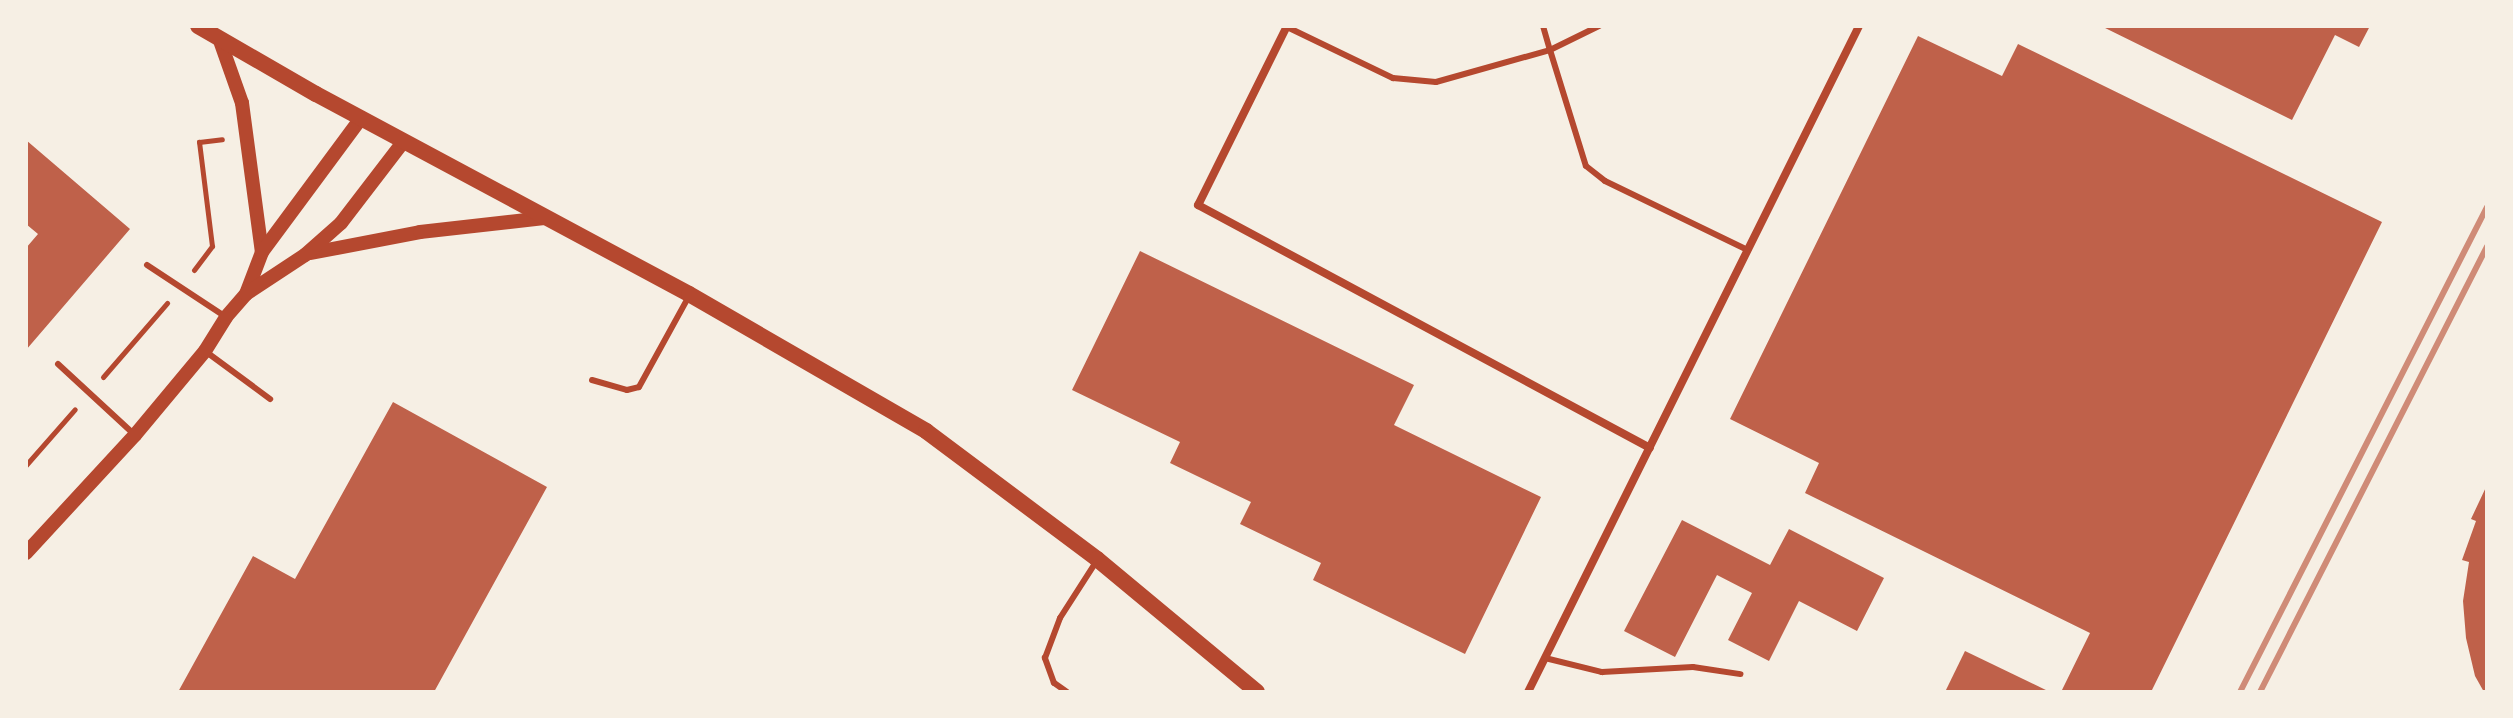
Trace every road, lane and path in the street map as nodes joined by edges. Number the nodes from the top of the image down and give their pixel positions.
1 (198, 26) edge
2 (1287, 26) edge
3 (1543, 26) edge
4 (1599, 26) edge
5 (1859, 26) edge
6 (219, 38) junction
7 (1550, 50) junction
8 (361, 118) junction
9 (404, 141) junction
10 (544, 218) junction
11 (1748, 250) junction
12 (262, 252) junction
13 (305, 255) junction
14 (147, 265) dead end
15 (246, 294) junction
16 (689, 294) junction
17 (226, 317) junction
18 (205, 351) junction
19 (58, 364) dead end
20 (592, 380) dead end
21 (270, 399) dead end
22 (135, 435) junction
23 (1650, 448) junction
24 (26, 553) edge
25 (1097, 559) junction
26 (1545, 658) junction
27 (1740, 674) dead end
28 (1067, 692) edge
29 (1257, 692) edge
30 (1528, 692) edge

1 - 6 main road
2 - 7 lane
2 - 23 street
3 - 7 lane
4 - 7 lane
5 - 11 street
6 - 8 main road
6 - 12 street
7 - 11 lane
8 - 9 main road
8 - 12 street
9 - 10 main road
9 - 13 street
10 - 13 street
10 - 16 main road
11 - 23 street
12 - 15 street
13 - 15 street
14 - 17 lane
15 - 17 street
16 - 20 lane
16 - 25 main road
17 - 18 street
18 - 21 lane
18 - 22 street
19 - 22 lane
22 - 24 street
23 - 26 street
25 - 28 lane
25 - 29 main road
26 - 27 lane
26 - 30 street

